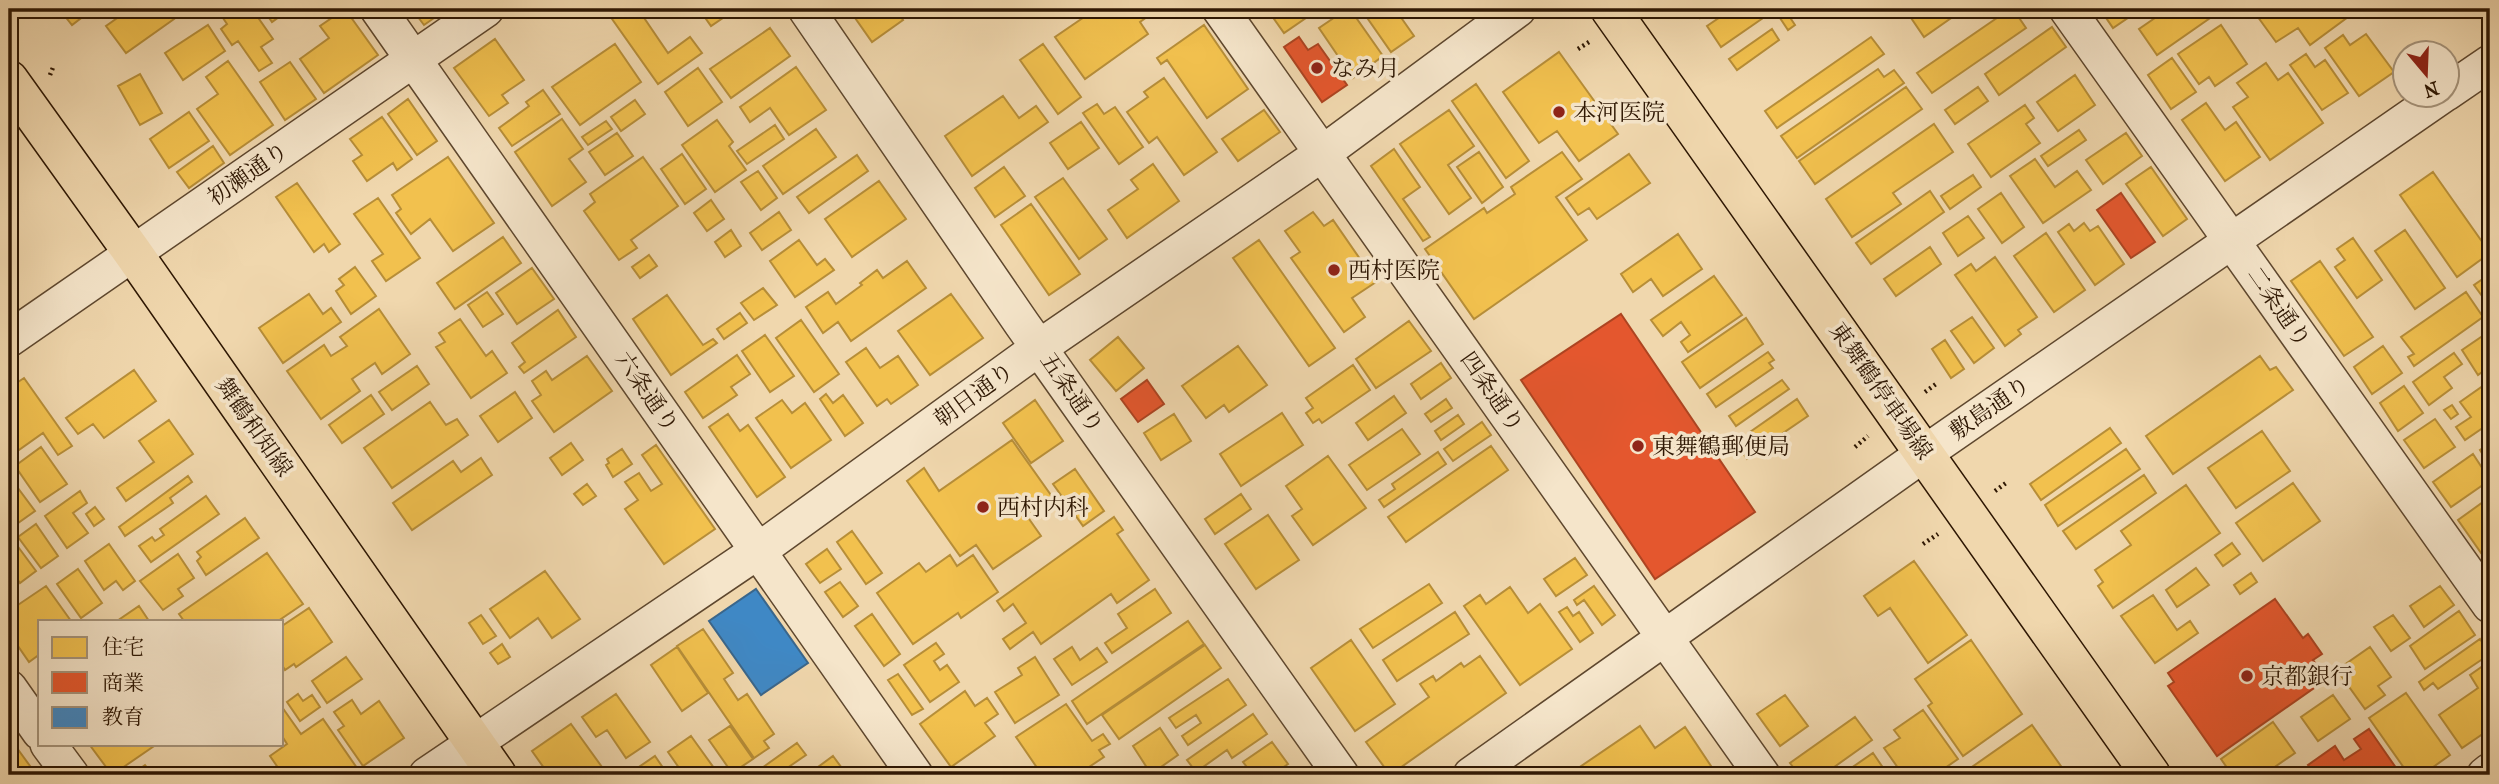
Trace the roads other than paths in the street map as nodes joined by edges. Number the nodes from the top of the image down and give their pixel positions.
1 (378, 9) edge
2 (486, 9) edge
3 (806, 9) edge
4 (1220, 9) edge
5 (1518, 9) edge
6 (1610, 9) edge
7 (2067, 9) edge
8 (413, 59) junction
9 (2490, 63) edge
10 (9, 80) edge
11 (2460, 84) edge
12 (2425, 108) edge
13 (1323, 153) junction
14 (2232, 241) junction
15 (133, 253) junction
16 (9, 339) edge
17 (1040, 347) junction
18 (1925, 453) junction
19 (758, 551) junction
20 (2490, 605) edge
21 (1666, 638) junction
22 (9, 688) edge
23 (38, 729) edge
24 (473, 743) junction
25 (49, 746) edge
26 (2490, 771) edge
27 (71, 775) edge
28 (427, 775) edge
29 (496, 775) edge
30 (915, 775) edge
31 (1341, 775) edge
32 (1471, 775) edge
33 (1762, 775) edge
34 (2151, 775) edge
35 (2485, 775) edge

1 - 8 street, 六条通り
2 - 8 street, 初瀬通り
3 - 17 street, 五条通り
4 - 13 street, 四条通り
5 - 13 street, 朝日通り
6 - 18 main road, 東舞鶴停車場線
7 - 14 street, 二条通り
8 - 15 street, 初瀬通り
8 - 19 street, 六条通り
9 - 11 street, 敷島通り
10 - 15 main road, 舞鶴和知線
12 - 14 street, 敷島通り
13 - 17 street, 朝日通り
13 - 21 street, 四条通り
14 - 18 street, 敷島通り
14 - 20 street, 二条通り
15 - 16 street, 初瀬通り
15 - 24 main road, 舞鶴和知線
17 - 19 street, 朝日通り
17 - 31 street, 五条通り
18 - 21 street, 敷島通り
18 - 34 main road, 東舞鶴停車場線
19 - 24 street, 朝日通り
19 - 30 street, 六条通り
21 - 32 street, 敷島通り
21 - 33 street, 四条通り
22 - 23 street
24 - 28 street, 朝日通り
24 - 29 main road, 舞鶴和知線
25 - 27 street
26 - 35 street

